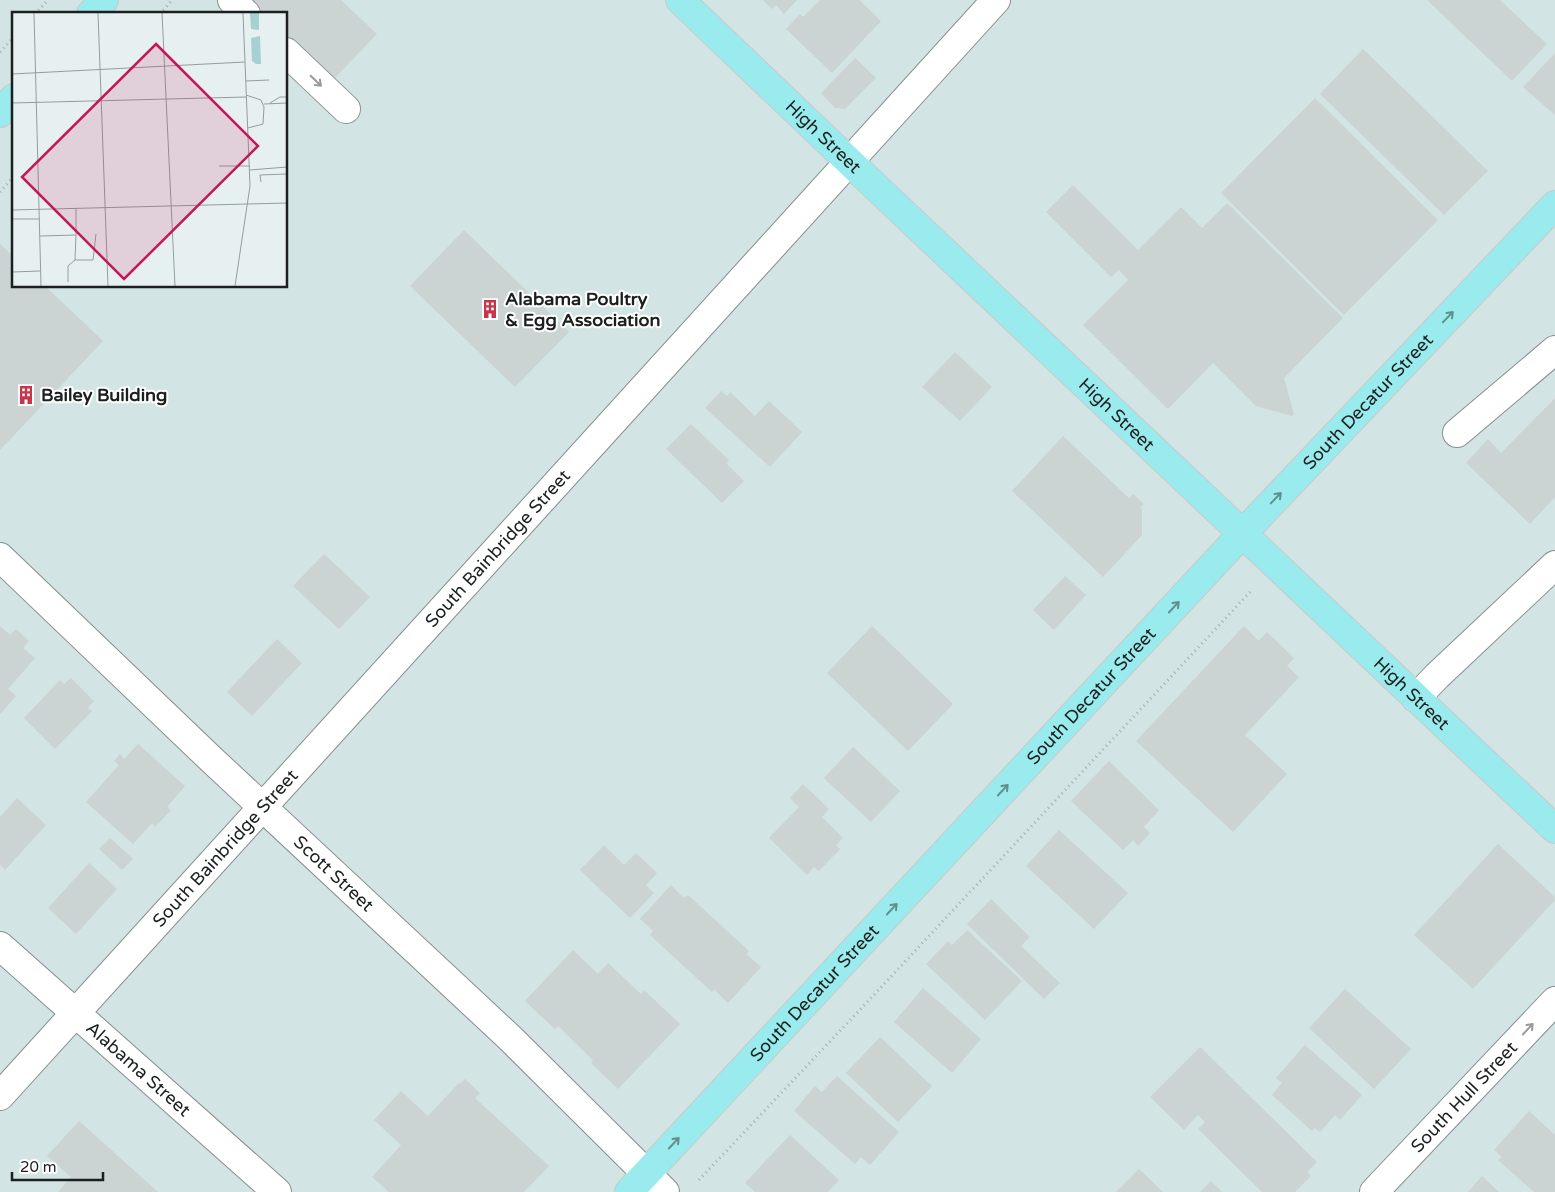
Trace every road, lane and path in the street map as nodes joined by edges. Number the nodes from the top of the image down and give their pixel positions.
1 (48, 0) edge
2 (104, 0) edge
3 (172, 0) edge
4 (232, 0) edge
5 (680, 0) edge
6 (996, 0) edge
7 (37, 12) edge
8 (93, 12) edge
9 (162, 12) edge
10 (244, 12) edge
11 (12, 39) edge
12 (0, 52) edge
13 (288, 54) edge
14 (12, 100) edge
15 (346, 109) dead end
16 (0, 113) edge
17 (849, 162) junction
18 (12, 178) edge
19 (0, 192) edge
20 (1555, 205) edge
21 (1555, 350) edge
22 (1457, 432) dead end
23 (1242, 534) junction
24 (0, 557) edge
25 (1555, 565) edge
26 (1251, 591) dead end
27 (1416, 698) junction
28 (262, 806) junction
29 (1555, 829) edge
30 (0, 946) edge
31 (1555, 1001) edge
32 (76, 1012) junction
33 (0, 1096) edge
34 (699, 1180) dead end
35 (647, 1186) edge
36 (277, 1192) edge
37 (1374, 1192) edge

1 - 7 path
2 - 8 main road
3 - 9 path
4 - 10 street
5 - 17 main road, High Street
6 - 17 street, South Bainbridge Street
11 - 12 path
13 -> 15 street
14 - 16 main road
17 - 23 main road, High Street
17 - 28 street, South Bainbridge Street
18 - 19 path
23 -> 20 main road, South Decatur Street
21 - 22 street
23 - 27 main road, High Street
35 -> 23 main road, South Decatur Street
24 - 28 street, Scott Street
25 - 27 street
26 - 34 path
27 - 29 main road, High Street
28 - 32 street, South Bainbridge Street
28 - 35 street, Scott Street
30 - 32 street, Alabama Street
37 -> 31 street, South Hull Street
32 - 33 street, South Bainbridge Street
32 - 36 street, Alabama Street

